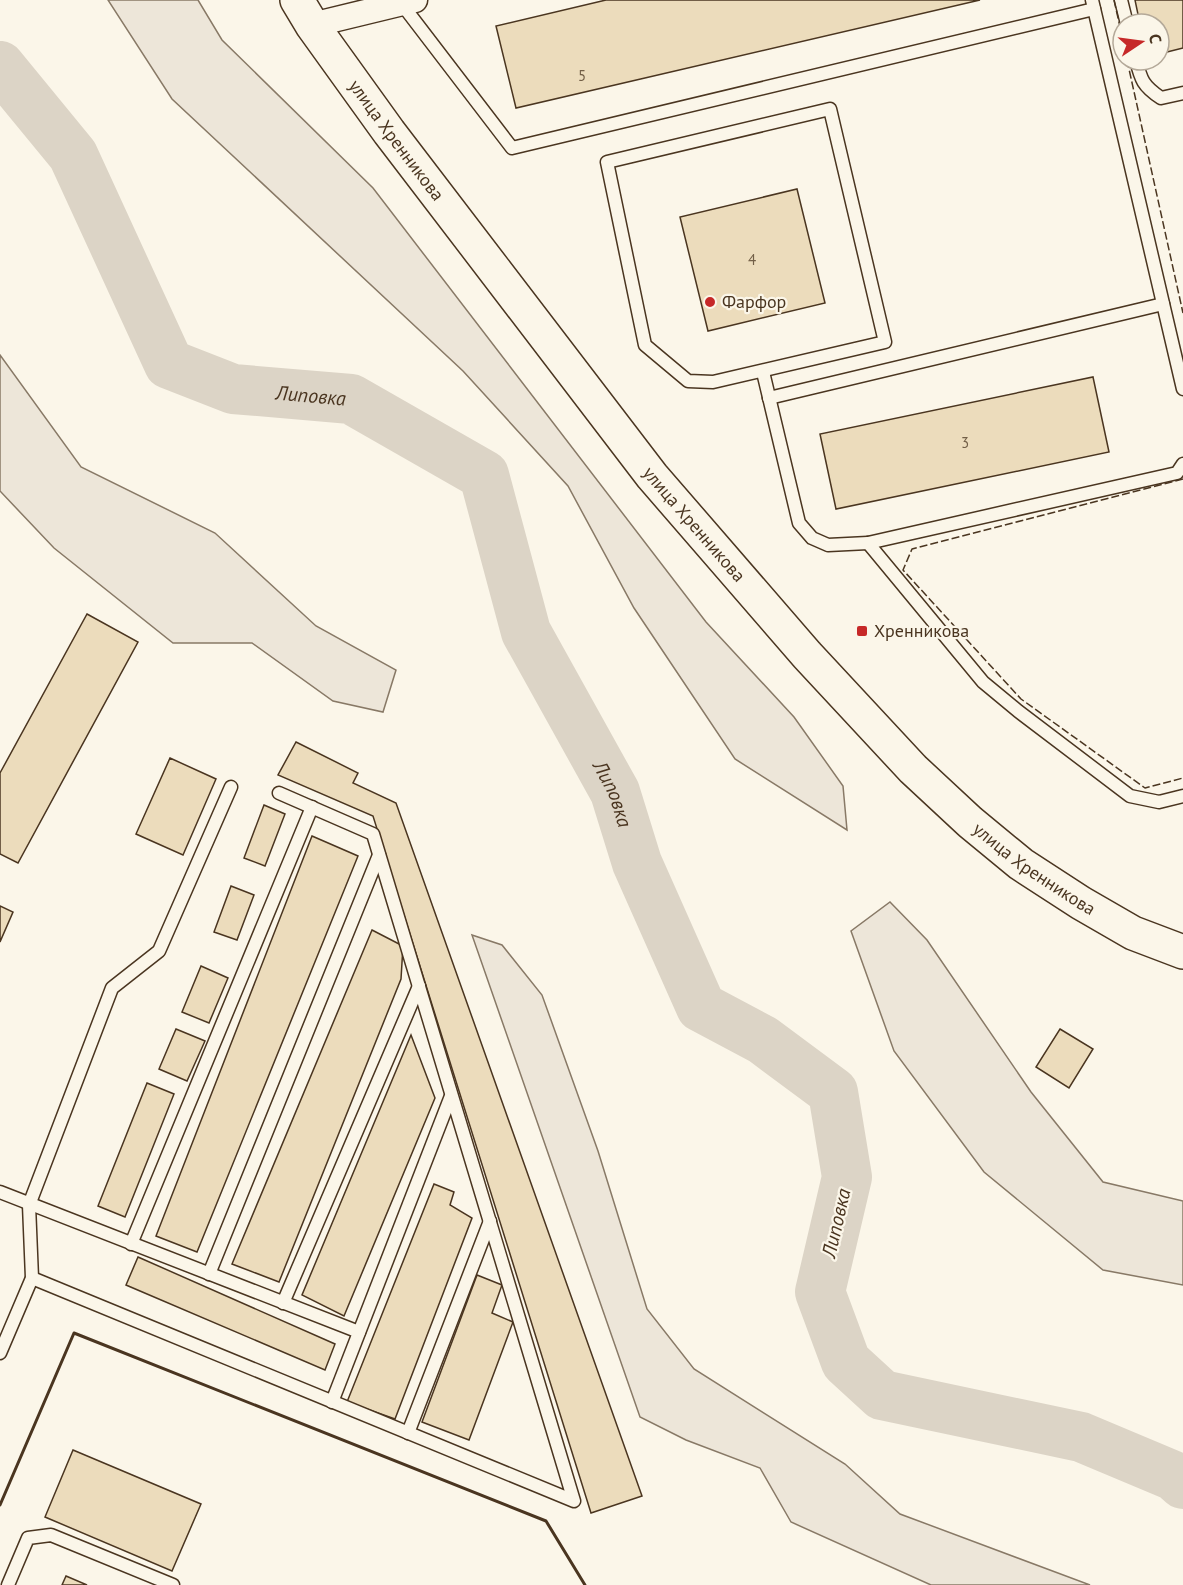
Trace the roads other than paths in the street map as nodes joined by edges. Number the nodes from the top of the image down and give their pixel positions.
1 (399, 2) edge
2 (1093, 4) edge
3 (305, 13) edge
4 (1139, 72) edge
5 (1183, 93) edge
6 (1163, 304) junction
7 (763, 372) junction
8 (1183, 389) edge
9 (769, 398) junction
10 (1183, 464) edge
11 (867, 543) junction
12 (231, 787) dead end
13 (279, 793) dead end
14 (1183, 796) edge
15 (312, 807) junction
16 (379, 855) junction
17 (1183, 952) edge
18 (419, 986) junction
19 (451, 1096) junction
20 (0, 1192) edge
21 (29, 1205) junction
22 (490, 1221) junction
23 (131, 1244) junction
24 (209, 1274) junction
25 (32, 1278) junction
26 (284, 1303) junction
27 (359, 1332) junction
28 (0, 1353) edge
29 (332, 1402) junction
30 (408, 1433) junction
31 (8, 1585) edge
32 (173, 1585) edge

1 - 2 lane
1 - 3 street
2 - 6 lane
3 - 17 street, улица Хренникова
4 - 5 lane
6 - 8 lane
6 - 9 lane
7 - 7 lane
7 - 9 lane
9 - 11 lane
10 - 11 lane
11 - 14 lane
12 - 21 lane
13 - 15 lane
15 - 16 lane
15 - 23 lane
16 - 18 lane
16 - 24 lane
18 - 19 lane
18 - 26 lane
19 - 22 lane
19 - 27 lane
20 - 21 lane
21 - 23 lane
21 - 25 lane
22 - 30 lane
22 - 30 lane
23 - 24 lane
24 - 26 lane
25 - 28 lane
25 - 29 lane
26 - 27 lane
27 - 29 lane
29 - 30 lane
31 - 32 lane

